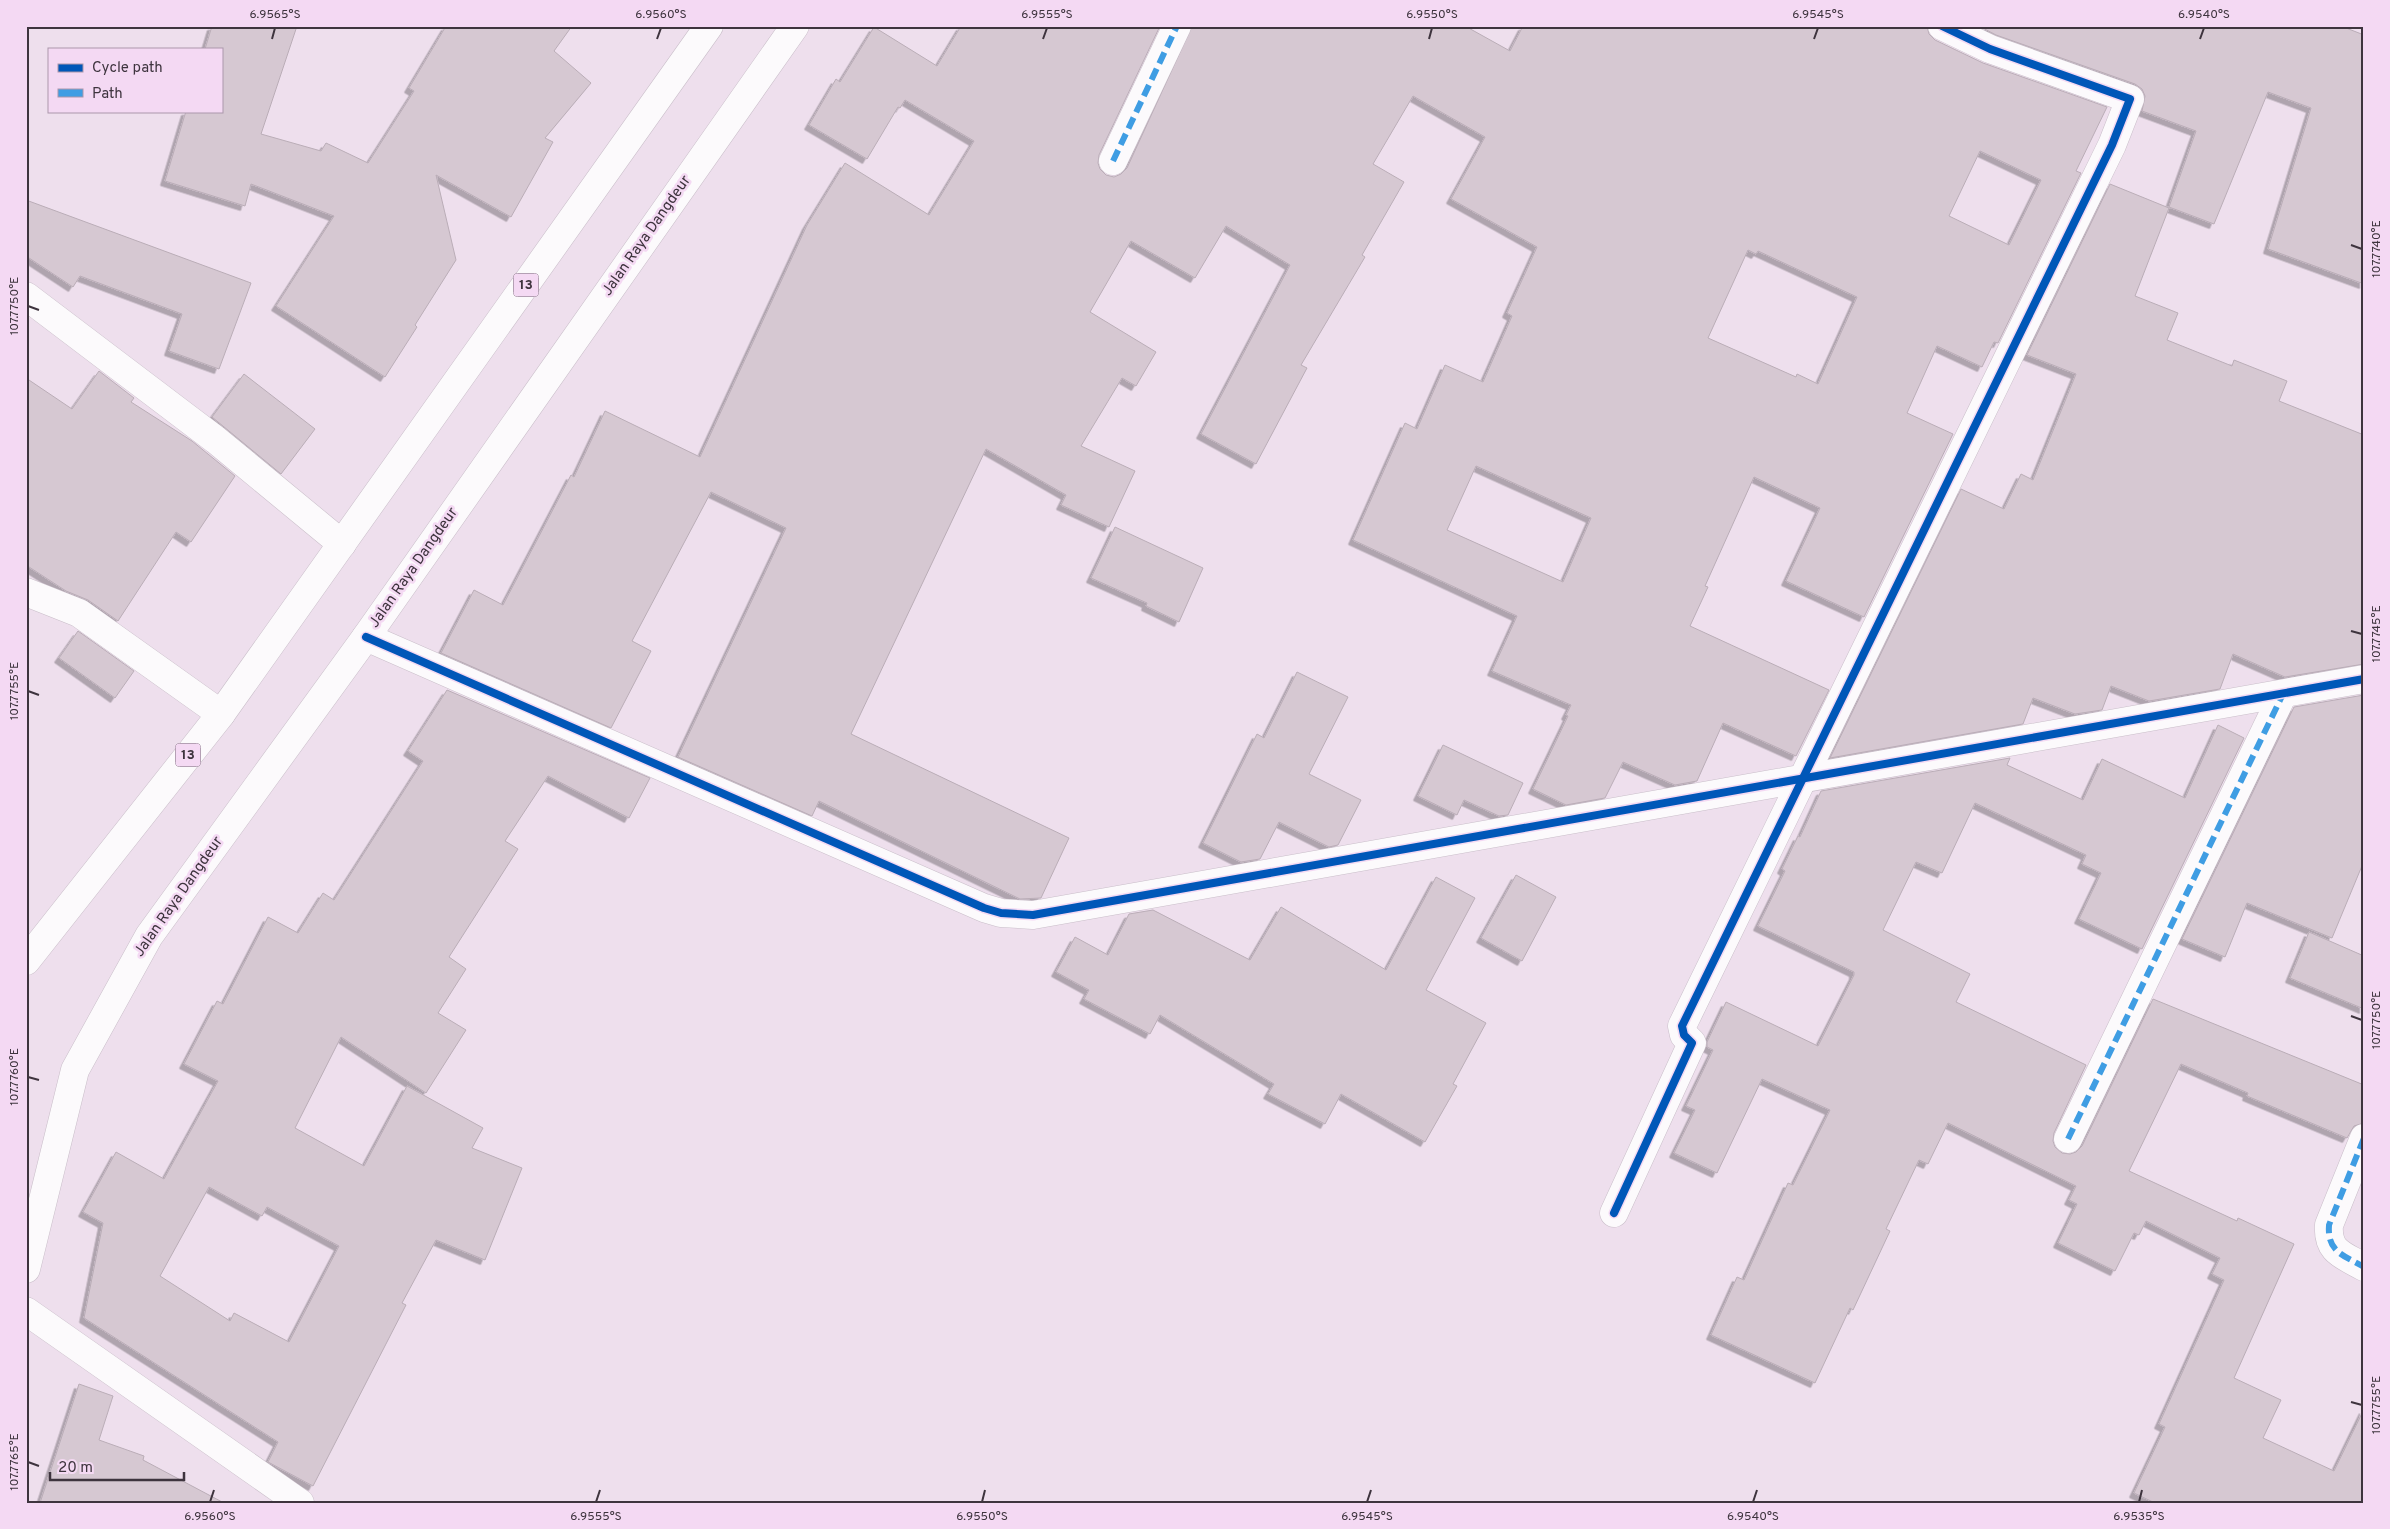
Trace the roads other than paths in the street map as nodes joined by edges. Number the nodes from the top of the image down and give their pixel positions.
1 (710, 26) edge
2 (795, 26) edge
3 (1177, 26) edge
4 (1942, 26) edge
5 (1113, 161) dead end
6 (26, 296) edge
7 (342, 544) junction
8 (26, 592) edge
9 (366, 637) junction
10 (2364, 679) edge
11 (2283, 694) junction
12 (221, 714) junction
13 (1804, 778) junction
14 (26, 960) edge
15 (2364, 1138) edge
16 (2068, 1139) dead end
17 (1614, 1213) dead end
18 (2364, 1267) edge
19 (26, 1269) edge
20 (26, 1311) edge
21 (300, 1503) edge

1 - 7 main road, 13
2 - 9 main road, Jalan Raya Dangdeur
3 - 5 main road
4 - 13 main road
6 - 7 main road
7 - 12 main road, 13
8 - 12 main road
9 - 13 main road
9 - 19 main road, Jalan Raya Dangdeur
10 - 11 main road
11 - 13 main road
11 - 16 main road
12 - 14 main road, 13
13 - 17 main road
15 - 18 main road
20 - 21 main road

